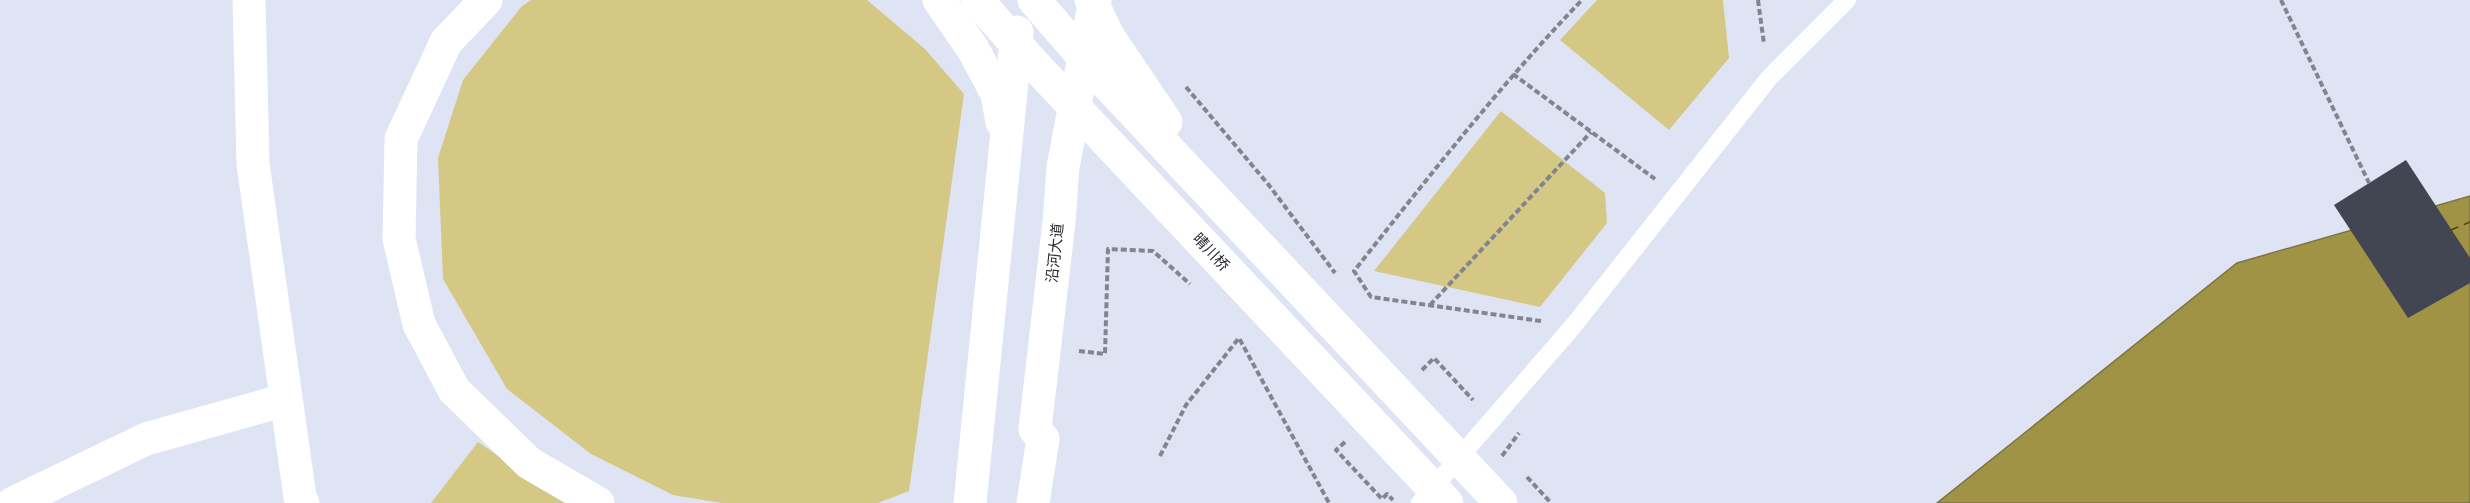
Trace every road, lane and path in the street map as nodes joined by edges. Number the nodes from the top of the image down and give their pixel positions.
1 (249, 0) edge
2 (486, 0) edge
3 (939, 0) edge
4 (977, 0) edge
5 (1020, 0) edge
6 (1034, 0) edge
7 (1582, 0) edge
8 (1758, 0) edge
9 (1847, 0) edge
10 (2281, 0) edge
11 (1087, 6) edge
12 (1032, 62) junction
13 (1513, 74) junction
14 (1769, 78) junction
15 (1180, 79) dead end
16 (1591, 132) junction
17 (1006, 142) junction
18 (2369, 183) dead end
19 (1677, 195) junction
20 (1244, 230) junction
21 (1152, 251) dead end
22 (1339, 279) dead end
23 (1429, 305) junction
24 (1574, 325) junction
25 (1105, 354) dead end
26 (1414, 362) dead end
27 (285, 400) junction
28 (1477, 404) dead end
29 (1497, 445) dead end
30 (1505, 454) dead end
31 (1160, 456) dead end
32 (1520, 470) dead end
33 (13, 503) edge
34 (303, 503) edge
35 (598, 503) edge
36 (970, 503) edge
37 (1033, 503) edge
38 (1329, 503) edge
39 (1420, 503) edge
40 (1447, 503) edge
41 (1501, 503) edge
42 (1551, 503) edge

1 - 27 main road
2 - 35 main road
3 - 12 main road
3 - 17 main road
4 - 12 main road, 晴川桥
5 - 17 main road
6 - 20 main road
7 - 13 path
8 - 14 path
9 - 14 lane
10 - 18 path
11 - 20 main road
11 - 37 main road, 沿河大道
12 - 40 main road, 晴川桥
13 - 16 path
13 - 23 path
14 - 19 lane
15 - 22 path
16 - 19 path
16 - 23 path
17 - 36 main road
19 - 24 lane
20 - 41 main road
21 - 25 path
23 - 24 path
24 - 39 lane
26 - 28 path
27 - 33 main road
27 - 34 main road
29 - 30 path
31 - 38 path
32 - 42 path

